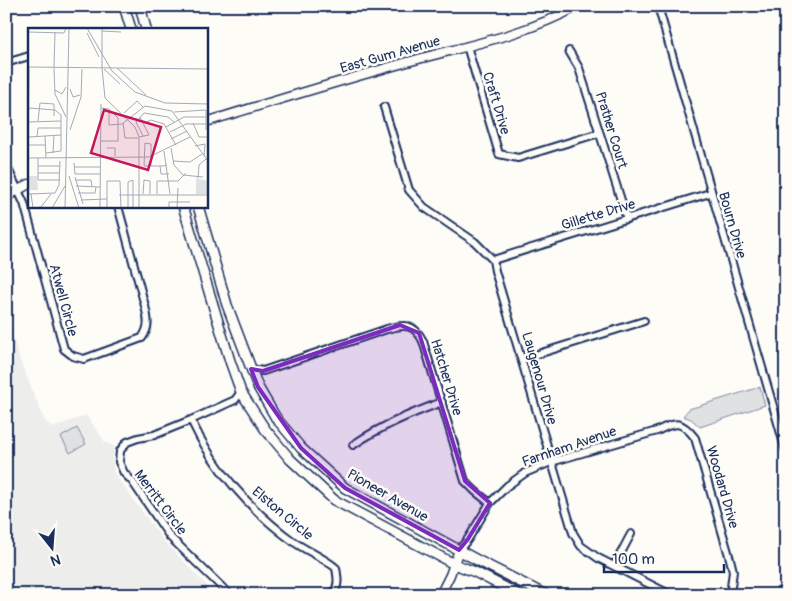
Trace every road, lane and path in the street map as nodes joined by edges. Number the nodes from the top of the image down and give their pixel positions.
1 (124, 6) edge
2 (140, 6) edge
3 (578, 6) edge
4 (658, 6) edge
5 (131, 28) edge
6 (146, 28) edge
7 (467, 46) junction
8 (570, 51) dead end
9 (28, 56) edge
10 (6, 63) edge
11 (384, 107) dead end
12 (208, 121) edge
13 (599, 133) junction
14 (6, 165) edge
15 (28, 185) edge
16 (18, 190) junction
17 (710, 193) junction
18 (6, 197) edge
19 (119, 208) edge
20 (184, 208) edge
21 (199, 208) edge
22 (627, 219) junction
23 (493, 260) junction
24 (644, 321) dead end
25 (522, 358) junction
26 (251, 369) junction
27 (241, 392) junction
28 (442, 402) junction
29 (190, 420) junction
30 (679, 423) joint
31 (353, 445) dead end
32 (786, 451) edge
33 (551, 462) junction
34 (490, 502) junction
35 (631, 534) dead end
36 (459, 550) junction
37 (454, 564) junction
38 (614, 566) junction
39 (229, 594) edge
40 (333, 595) edge
41 (440, 595) edge
42 (519, 595) edge
43 (546, 595) edge
44 (671, 595) edge
45 (730, 595) edge

1 - 5 main road
2 - 6 main road
3 - 7 street, East Gum Avenue
4 - 17 street, Bourn Drive
7 - 12 street, East Gum Avenue
7 - 13 street, Craft Drive
8 - 13 street, Prather Court
9 - 10 street
11 - 23 street
13 - 22 street, Prather Court
14 - 16 street
15 - 16 street
16 - 18 street
16 - 19 street, Atwell Circle
17 - 22 street, Gillette Drive
17 - 32 street, Bourn Drive
20 - 27 main road, Pioneer Avenue
21 - 26 main road, Pioneer Avenue
22 - 23 street, Gillette Drive
23 - 25 street, Laugenour Drive
24 - 25 street
25 - 33 street, Laugenour Drive
26 - 28 street, Hatcher Drive
26 - 36 main road, Pioneer Avenue
27 - 29 street, Merritt Circle
27 - 37 main road, Pioneer Avenue
28 - 31 street
28 - 34 street, Hatcher Drive
29 - 39 street, Merritt Circle
29 - 40 street, Elston Circle
30 - 33 street, Farnham Avenue
30 - 45 street, Woodard Drive
33 - 34 street, Farnham Avenue
33 - 38 street, Laugenour Drive
34 - 36 street, Farnham Avenue
35 - 38 street
36 - 37 street, Farnham Avenue
36 - 43 main road, Pioneer Avenue
37 - 41 street, Farnham Avenue
37 - 42 main road, Pioneer Avenue
38 - 44 street, Laugenour Drive

